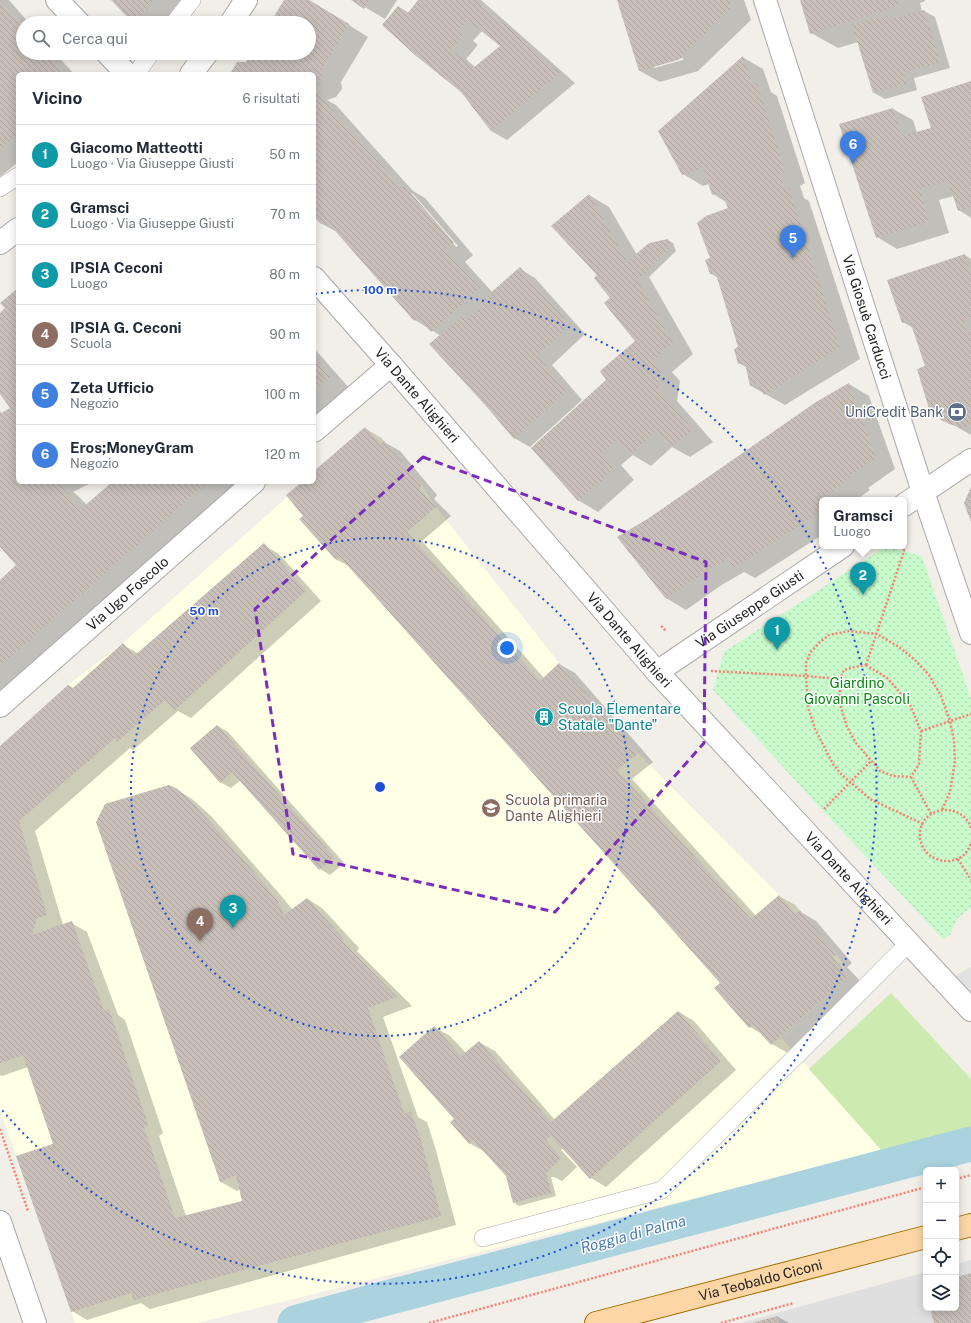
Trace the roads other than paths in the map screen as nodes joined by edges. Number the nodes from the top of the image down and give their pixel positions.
1 (57, 0) edge
2 (192, 0) edge
3 (246, 0) edge
4 (765, 0) edge
5 (72, 16) edge
6 (179, 16) edge
7 (235, 16) edge
8 (114, 60) edge
9 (146, 60) edge
10 (201, 60) edge
11 (125, 72) edge
12 (137, 72) edge
13 (192, 72) edge
14 (16, 177) edge
15 (0, 188) edge
16 (16, 231) edge
17 (0, 243) edge
18 (316, 280) edge
19 (391, 365) junction
20 (316, 429) edge
21 (971, 460) edge
22 (252, 484) edge
23 (923, 492) junction
24 (907, 503) edge
25 (839, 549) edge
26 (971, 633) edge
27 (657, 672) junction
28 (0, 706) edge
29 (909, 943) junction
30 (971, 1010) edge
31 (0, 1222) edge
32 (971, 1225) edge
33 (959, 1228) edge
34 (483, 1238) dead end
35 (923, 1238) edge
36 (35, 1323) edge
37 (596, 1323) edge

1 - 5 street
2 - 6 lane
3 - 7 street
4 - 23 street, Via Giosuè Carducci
8 - 11 street
9 - 12 lane
10 - 13 street
14 - 15 lane
16 - 17 street
18 - 19 street, Via Dante Alighieri
19 - 20 street
19 - 27 street, Via Dante Alighieri
21 - 23 street
22 - 28 street, Via Ugo Foscolo
23 - 24 street
23 - 26 street, Via Giosuè Carducci
25 - 27 street, Via Giuseppe Giusti
27 - 29 street, Via Dante Alighieri
29 - 30 street, Via Dante Alighieri
29 - 34 lane
31 - 36 street
32 - 33 main road
35 - 37 main road, Via Teobaldo Ciconi

